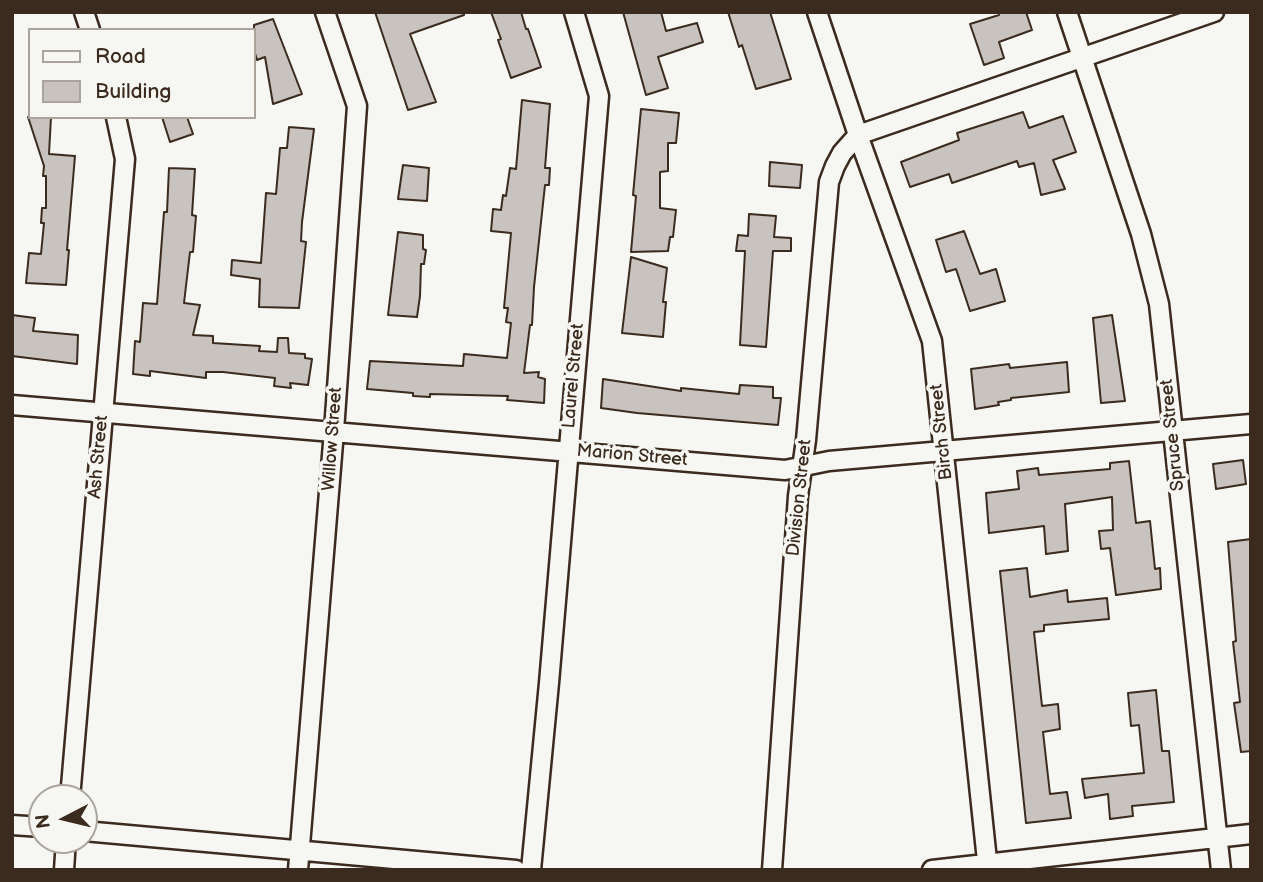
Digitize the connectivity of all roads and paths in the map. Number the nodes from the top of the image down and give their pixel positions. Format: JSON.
{"nodes":[{"id":1,"x":326,"y":12,"type":"edge"},
{"id":2,"x":574,"y":12,"type":"edge"},
{"id":3,"x":817,"y":12,"type":"edge"},
{"id":4,"x":1067,"y":12,"type":"edge"},
{"id":5,"x":1214,"y":12,"type":"edge"},
{"id":6,"x":1082,"y":57,"type":"junction"},
{"id":7,"x":116,"y":119,"type":"edge"},
{"id":8,"x":858,"y":135,"type":"junction"},
{"id":9,"x":12,"y":405,"type":"edge"},
{"id":10,"x":102,"y":413,"type":"junction"},
{"id":11,"x":1251,"y":424,"type":"edge"},
{"id":12,"x":334,"y":431,"type":"junction"},
{"id":13,"x":1173,"y":431,"type":"junction"},
{"id":14,"x":568,"y":451,"type":"junction"},
{"id":15,"x":944,"y":451,"type":"junction"},
{"id":16,"x":803,"y":466,"type":"junction"},
{"id":17,"x":71,"y":784,"type":"edge"},
{"id":18,"x":98,"y":832,"type":"edge"},
{"id":19,"x":1251,"y":834,"type":"edge"},
{"id":20,"x":1218,"y":838,"type":"junction"},
{"id":21,"x":299,"y":849,"type":"junction"},
{"id":22,"x":988,"y":866,"type":"edge"},
{"id":23,"x":298,"y":870,"type":"edge"},
{"id":24,"x":516,"y":870,"type":"edge"},
{"id":25,"x":531,"y":870,"type":"edge"},
{"id":26,"x":772,"y":870,"type":"edge"},
{"id":27,"x":932,"y":870,"type":"edge"},
{"id":28,"x":1221,"y":870,"type":"edge"}],
"edges":[{"from":1,"to":12,"type":"street","name":"Willow Street"},
{"from":2,"to":14,"type":"street","name":"Laurel Street"},
{"from":3,"to":8,"type":"street","name":"Birch Street"},
{"from":4,"to":6,"type":"street","name":"Spruce Street"},
{"from":5,"to":6,"type":"street"},
{"from":6,"to":8,"type":"street"},
{"from":6,"to":13,"type":"street","name":"Spruce Street"},
{"from":7,"to":10,"type":"street","name":"Ash Street"},
{"from":8,"to":15,"type":"street","name":"Birch Street"},
{"from":8,"to":16,"type":"street","name":"Division Street"},
{"from":9,"to":10,"type":"street","name":"Marion Street"},
{"from":10,"to":12,"type":"street","name":"Marion Street"},
{"from":10,"to":17,"type":"street","name":"Ash Street"},
{"from":11,"to":13,"type":"street","name":"Marion Street"},
{"from":12,"to":14,"type":"street","name":"Marion Street"},
{"from":12,"to":21,"type":"street","name":"Willow Street"},
{"from":13,"to":15,"type":"street","name":"Marion Street"},
{"from":13,"to":20,"type":"street","name":"Spruce Street"},
{"from":14,"to":16,"type":"street","name":"Marion Street"},
{"from":14,"to":25,"type":"street","name":"Laurel Street"},
{"from":15,"to":16,"type":"street","name":"Marion Street"},
{"from":15,"to":22,"type":"street","name":"Birch Street"},
{"from":16,"to":26,"type":"street","name":"Division Street"},
{"from":18,"to":21,"type":"street"},
{"from":19,"to":20,"type":"street"},
{"from":20,"to":22,"type":"street"},
{"from":20,"to":28,"type":"street","name":"Spruce Street"},
{"from":21,"to":23,"type":"street","name":"Willow Street"},
{"from":21,"to":24,"type":"street"},
{"from":22,"to":27,"type":"street"}]}
